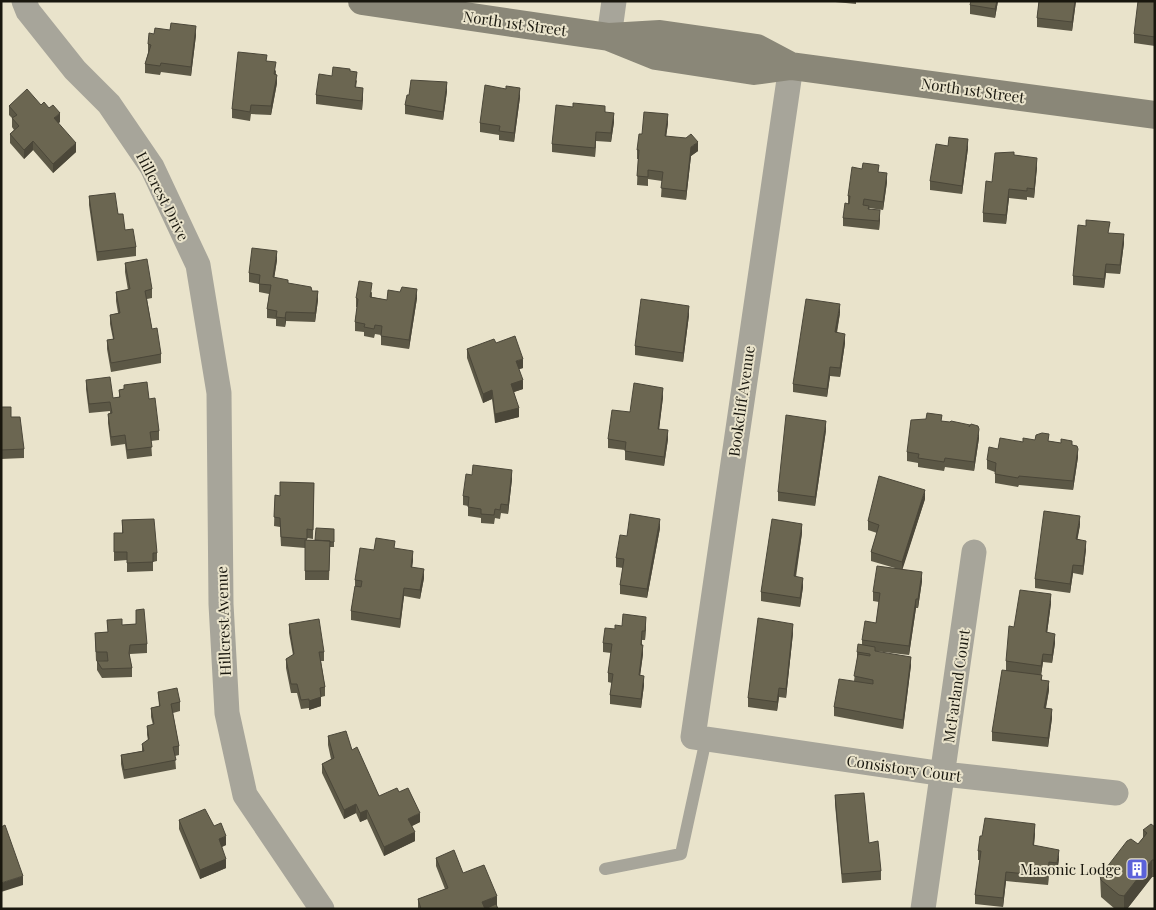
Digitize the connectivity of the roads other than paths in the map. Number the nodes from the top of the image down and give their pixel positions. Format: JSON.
{"nodes":[{"id":1,"x":24,"y":1,"type":"edge"},
{"id":2,"x":362,"y":1,"type":"edge"},
{"id":3,"x":614,"y":1,"type":"edge"},
{"id":4,"x":397,"y":4,"type":"edge"},
{"id":5,"x":609,"y":37,"type":"junction"},
{"id":6,"x":791,"y":66,"type":"junction"},
{"id":7,"x":1155,"y":115,"type":"edge"},
{"id":8,"x":206,"y":308,"type":"joint"},
{"id":9,"x":974,"y":552,"type":"dead end"},
{"id":10,"x":699,"y":738,"type":"junction"},
{"id":11,"x":944,"y":774,"type":"junction"},
{"id":12,"x":1116,"y":793,"type":"dead end"},
{"id":13,"x":605,"y":869,"type":"dead end"},
{"id":14,"x":322,"y":909,"type":"edge"},
{"id":15,"x":923,"y":909,"type":"edge"}],
"edges":[{"from":1,"to":8,"type":"street","name":"Hillcrest Drive"},
{"from":2,"to":4,"type":"main road","name":"North 1st Street"},
{"from":3,"to":5,"type":"street"},
{"from":4,"to":5,"type":"main road","name":"North 1st Street"},
{"from":5,"to":6,"type":"main road","name":"North 1st Street"},
{"from":6,"to":7,"type":"main road","name":"North 1st Street"},
{"from":6,"to":10,"type":"street","name":"Bookcliff Avenue"},
{"from":8,"to":14,"type":"street","name":"Hillcrest Avenue"},
{"from":9,"to":11,"type":"street","name":"McFarland Court"},
{"from":10,"to":11,"type":"street","name":"Consistory Court"},
{"from":10,"to":13,"type":"lane"},
{"from":11,"to":12,"type":"street","name":"Consistory Court"},
{"from":11,"to":15,"type":"street","name":"McFarland Court"}]}
